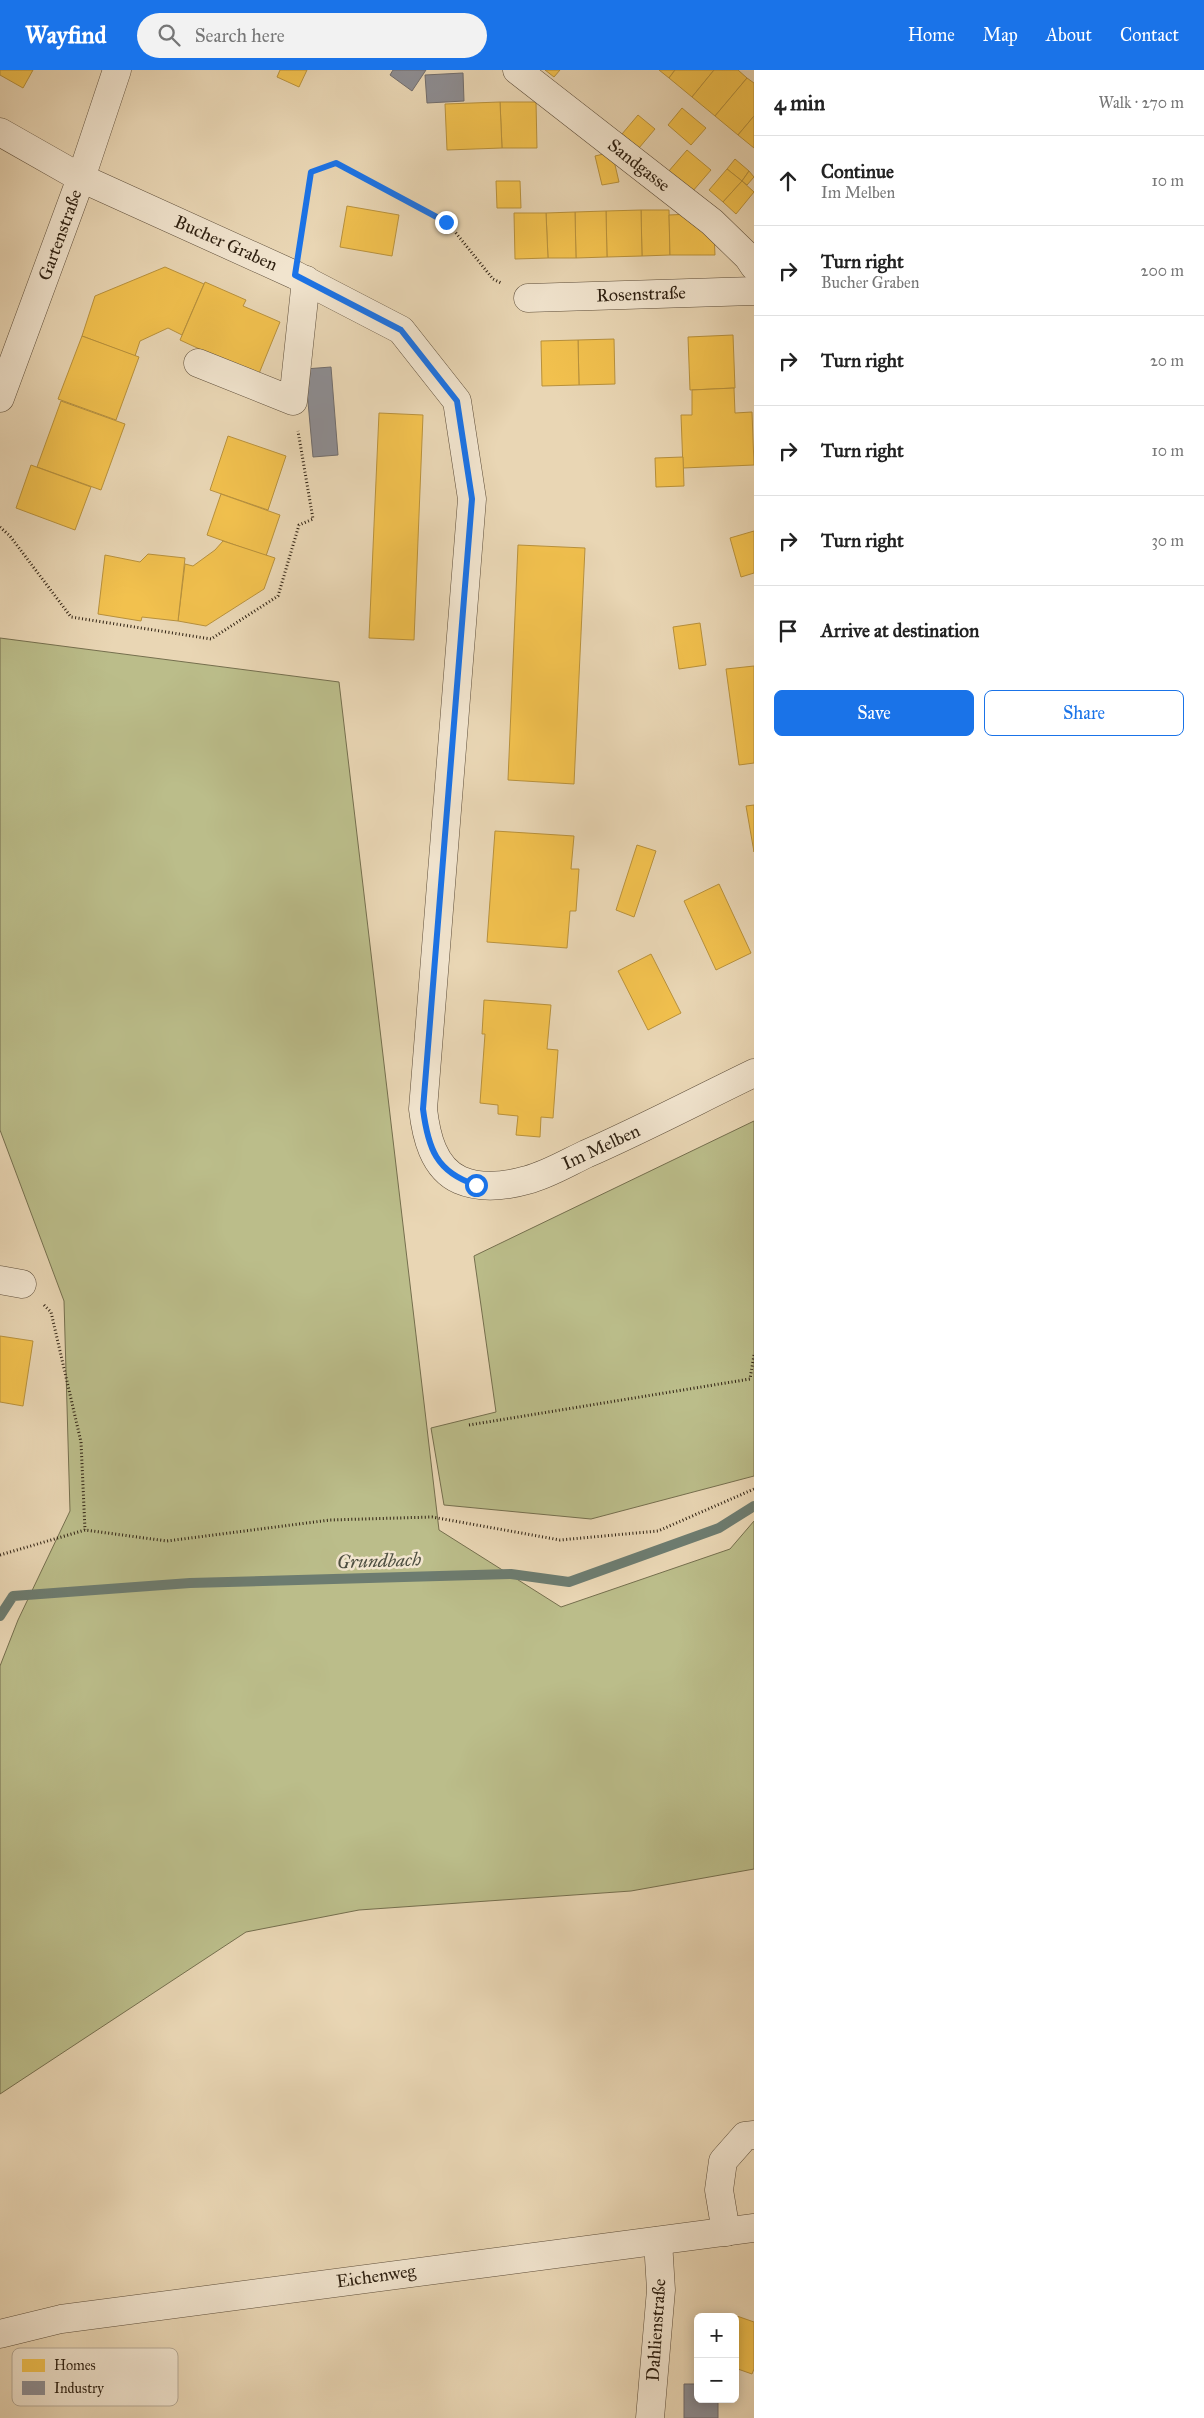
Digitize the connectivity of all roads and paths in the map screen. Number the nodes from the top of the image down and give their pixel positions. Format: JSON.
{"nodes":[{"id":1,"x":117,"y":70,"type":"edge"},
{"id":2,"x":517,"y":70,"type":"edge"},
{"id":3,"x":0,"y":132,"type":"edge"},
{"id":4,"x":81,"y":178,"type":"junction"},
{"id":5,"x":754,"y":266,"type":"edge"},
{"id":6,"x":301,"y":277,"type":"junction"},
{"id":7,"x":754,"y":291,"type":"edge"},
{"id":8,"x":528,"y":298,"type":"joint"},
{"id":9,"x":198,"y":363,"type":"dead end"},
{"id":10,"x":0,"y":398,"type":"edge"},
{"id":11,"x":293,"y":401,"type":"junction"},
{"id":12,"x":0,"y":527,"type":"edge"},
{"id":13,"x":754,"y":1073,"type":"edge"},
{"id":14,"x":443,"y":1168,"type":"joint"},
{"id":15,"x":11,"y":1282,"type":"edge"},
{"id":16,"x":754,"y":1355,"type":"edge"},
{"id":17,"x":469,"y":1425,"type":"dead end"},
{"id":18,"x":754,"y":1489,"type":"edge"},
{"id":19,"x":85,"y":1530,"type":"junction"},
{"id":20,"x":0,"y":1555,"type":"edge"},
{"id":21,"x":754,"y":2135,"type":"edge"},
{"id":22,"x":754,"y":2228,"type":"edge"},
{"id":23,"x":726,"y":2232,"type":"junction"},
{"id":24,"x":658,"y":2242,"type":"junction"},
{"id":25,"x":0,"y":2334,"type":"edge"},
{"id":26,"x":650,"y":2418,"type":"edge"}],
"edges":[{"from":1,"to":4,"type":"street","name":"Gartenstraße"},
{"from":2,"to":5,"type":"street","name":"Sandgasse"},
{"from":3,"to":4,"type":"street","name":"Bucher Graben"},
{"from":4,"to":6,"type":"street","name":"Bucher Graben"},
{"from":4,"to":10,"type":"street","name":"Gartenstraße"},
{"from":6,"to":8,"type":"path"},
{"from":6,"to":11,"type":"street"},
{"from":6,"to":14,"type":"street","name":"Bucher Graben"},
{"from":7,"to":8,"type":"street","name":"Rosenstraße"},
{"from":9,"to":11,"type":"street"},
{"from":11,"to":12,"type":"path"},
{"from":13,"to":14,"type":"street","name":"Im Melben"},
{"from":15,"to":19,"type":"path"},
{"from":16,"to":17,"type":"path"},
{"from":18,"to":19,"type":"path"},
{"from":19,"to":20,"type":"path"},
{"from":21,"to":23,"type":"street"},
{"from":22,"to":23,"type":"street","name":"Eichenweg"},
{"from":23,"to":24,"type":"street","name":"Eichenweg"},
{"from":24,"to":25,"type":"street","name":"Eichenweg"},
{"from":24,"to":26,"type":"street","name":"Dahlienstraße"}]}
